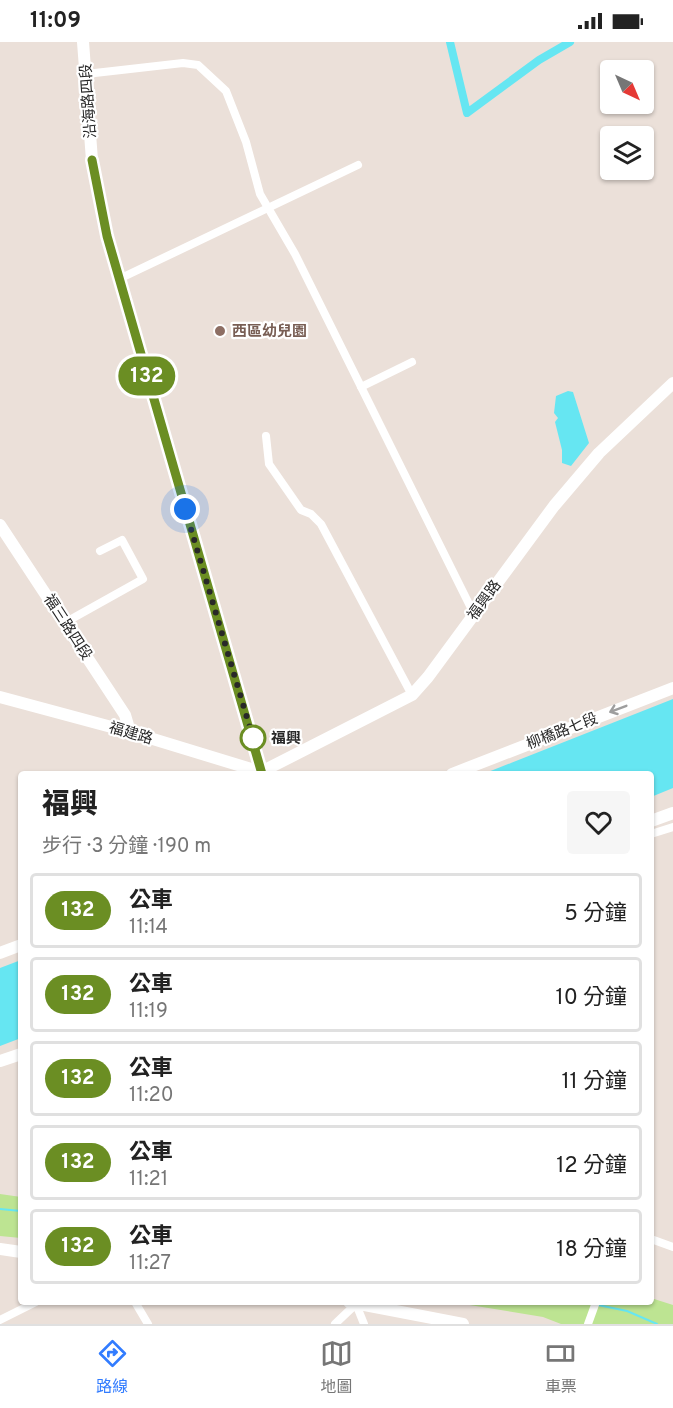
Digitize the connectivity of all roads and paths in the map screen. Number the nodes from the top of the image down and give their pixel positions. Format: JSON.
{"nodes":[{"id":1,"x":84,"y":42,"type":"edge"},
{"id":2,"x":86,"y":74,"type":"junction"},
{"id":3,"x":358,"y":165,"type":"dead end"},
{"id":4,"x":267,"y":208,"type":"junction"},
{"id":5,"x":119,"y":279,"type":"junction"},
{"id":6,"x":411,"y":362,"type":"dead end"},
{"id":7,"x":673,"y":383,"type":"edge"},
{"id":8,"x":361,"y":387,"type":"junction"},
{"id":9,"x":266,"y":436,"type":"dead end"},
{"id":10,"x":0,"y":525,"type":"edge"},
{"id":11,"x":100,"y":551,"type":"dead end"},
{"id":12,"x":474,"y":614,"type":"junction"},
{"id":13,"x":66,"y":622,"type":"junction"},
{"id":14,"x":673,"y":688,"type":"edge"},
{"id":15,"x":412,"y":695,"type":"junction"},
{"id":16,"x":0,"y":697,"type":"edge"},
{"id":17,"x":130,"y":732,"type":"junction"},
{"id":18,"x":255,"y":771,"type":"edge"},
{"id":19,"x":260,"y":771,"type":"edge"},
{"id":20,"x":265,"y":771,"type":"edge"},
{"id":21,"x":460,"y":771,"type":"edge"},
{"id":22,"x":673,"y":813,"type":"edge"},
{"id":23,"x":654,"y":820,"type":"edge"},
{"id":24,"x":673,"y":827,"type":"edge"},
{"id":25,"x":654,"y":833,"type":"edge"},
{"id":26,"x":18,"y":946,"type":"edge"},
{"id":27,"x":0,"y":953,"type":"edge"},
{"id":28,"x":18,"y":1055,"type":"edge"},
{"id":29,"x":0,"y":1061,"type":"edge"},
{"id":30,"x":654,"y":1240,"type":"edge"},
{"id":31,"x":673,"y":1247,"type":"edge"},
{"id":32,"x":0,"y":1249,"type":"edge"},
{"id":33,"x":18,"y":1252,"type":"edge"},
{"id":34,"x":30,"y":1305,"type":"edge"},
{"id":35,"x":137,"y":1305,"type":"edge"},
{"id":36,"x":352,"y":1305,"type":"edge"},
{"id":37,"x":355,"y":1305,"type":"edge"},
{"id":38,"x":364,"y":1305,"type":"edge"},
{"id":39,"x":595,"y":1305,"type":"edge"},
{"id":40,"x":0,"y":1320,"type":"edge"},
{"id":41,"x":148,"y":1324,"type":"edge"},
{"id":42,"x":335,"y":1324,"type":"edge"},
{"id":43,"x":364,"y":1324,"type":"edge"},
{"id":44,"x":463,"y":1324,"type":"edge"},
{"id":45,"x":589,"y":1324,"type":"edge"}],
"edges":[{"from":1,"to":2,"type":"street","name":"沿海路四段"},
{"from":2,"to":4,"type":"street"},
{"from":2,"to":5,"type":"street","name":"沿海路四段"},
{"from":3,"to":4,"type":"street"},
{"from":4,"to":5,"type":"street"},
{"from":4,"to":8,"type":"street"},
{"from":5,"to":19,"type":"street","name":"沿海路四段"},
{"from":6,"to":8,"type":"street"},
{"from":7,"to":12,"type":"street","name":"福興路"},
{"from":8,"to":12,"type":"street"},
{"from":9,"to":15,"type":"street"},
{"from":10,"to":13,"type":"street","name":"福三路四段"},
{"from":11,"to":13,"type":"street"},
{"from":12,"to":15,"type":"street","name":"福興路"},
{"from":13,"to":17,"type":"street","name":"福三路四段"},
{"from":14,"to":21,"type":"street","name":"柳橋路七段","one_way":true},
{"from":15,"to":20,"type":"street","name":"福興路"},
{"from":16,"to":17,"type":"street","name":"福建路"},
{"from":17,"to":18,"type":"street","name":"福建路"},
{"from":22,"to":23,"type":"street"},
{"from":24,"to":25,"type":"street"},
{"from":26,"to":27,"type":"street"},
{"from":28,"to":29,"type":"street"},
{"from":30,"to":31,"type":"street"},
{"from":32,"to":33,"type":"street"},
{"from":34,"to":40,"type":"street"},
{"from":35,"to":41,"type":"street"},
{"from":36,"to":42,"type":"street"},
{"from":37,"to":43,"type":"street"},
{"from":38,"to":44,"type":"street"},
{"from":39,"to":45,"type":"street"}]}
